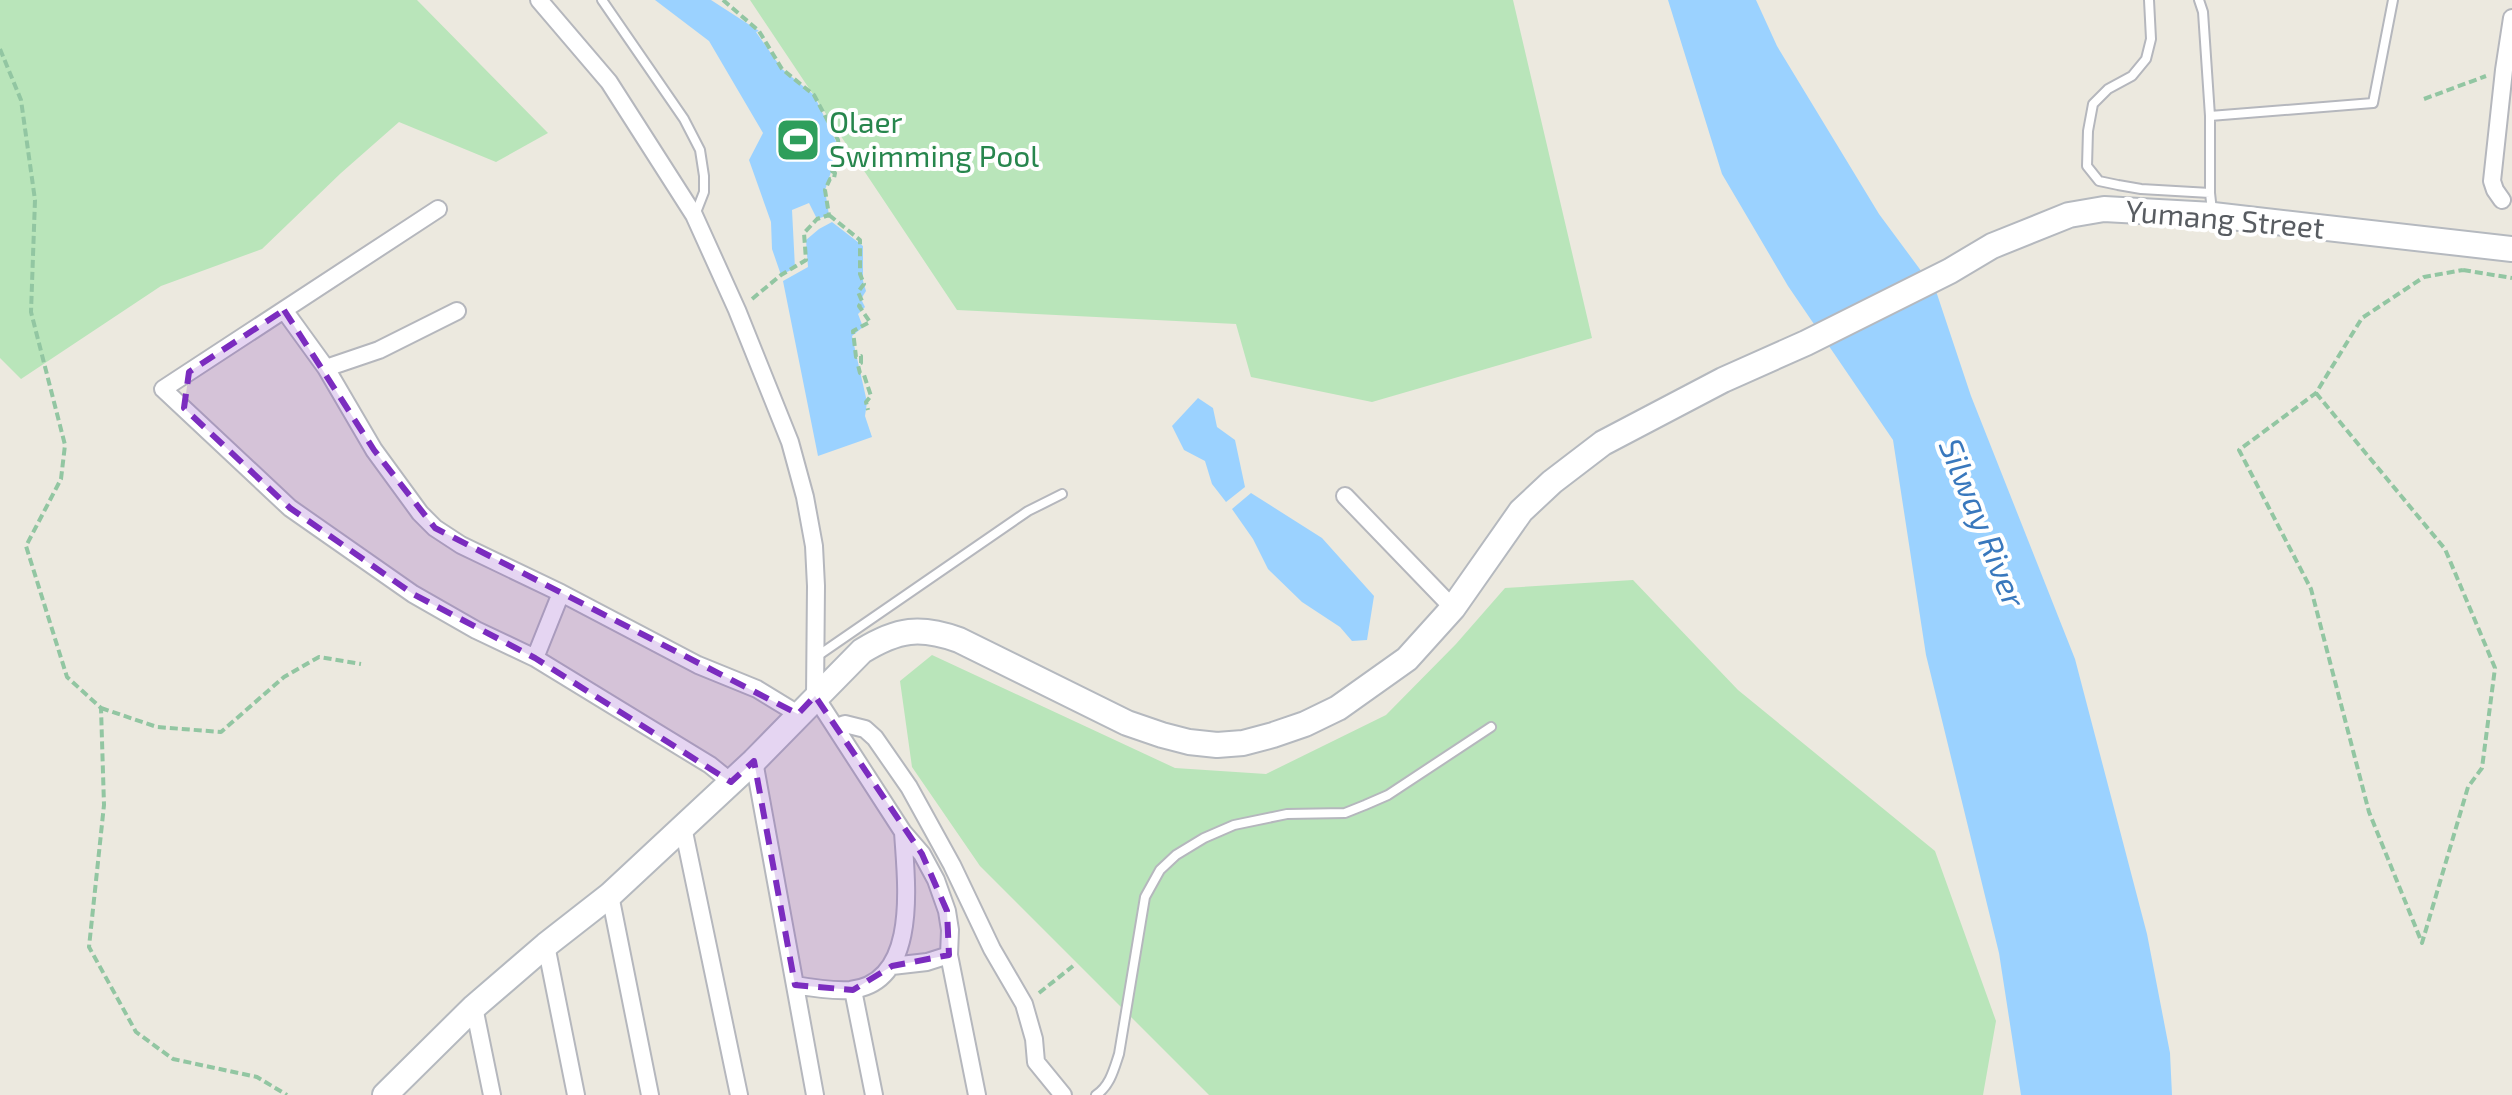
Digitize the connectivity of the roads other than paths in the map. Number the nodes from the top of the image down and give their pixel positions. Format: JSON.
{"nodes":[{"id":1,"x":539,"y":0,"type":"edge"},
{"id":2,"x":602,"y":0,"type":"edge"},
{"id":3,"x":2149,"y":0,"type":"edge"},
{"id":4,"x":2199,"y":0,"type":"edge"},
{"id":5,"x":2393,"y":0,"type":"edge"},
{"id":6,"x":2512,"y":18,"type":"edge"},
{"id":7,"x":2210,"y":116,"type":"junction"},
{"id":8,"x":2502,"y":200,"type":"dead end"},
{"id":9,"x":2212,"y":204,"type":"junction"},
{"id":10,"x":438,"y":209,"type":"dead end"},
{"id":11,"x":694,"y":215,"type":"junction"},
{"id":12,"x":2512,"y":249,"type":"edge"},
{"id":13,"x":284,"y":310,"type":"junction"},
{"id":14,"x":457,"y":311,"type":"dead end"},
{"id":15,"x":326,"y":368,"type":"junction"},
{"id":16,"x":189,"y":372,"type":"junction"},
{"id":17,"x":184,"y":408,"type":"junction"},
{"id":18,"x":1062,"y":494,"type":"dead end"},
{"id":19,"x":1345,"y":496,"type":"dead end"},
{"id":20,"x":561,"y":593,"type":"junction"},
{"id":21,"x":1453,"y":608,"type":"junction"},
{"id":22,"x":535,"y":658,"type":"junction"},
{"id":23,"x":815,"y":658,"type":"junction"},
{"id":24,"x":815,"y":696,"type":"junction"},
{"id":25,"x":798,"y":714,"type":"junction"},
{"id":26,"x":836,"y":727,"type":"junction"},
{"id":27,"x":1491,"y":727,"type":"dead end"},
{"id":28,"x":754,"y":761,"type":"junction"},
{"id":29,"x":731,"y":782,"type":"junction"},
{"id":30,"x":683,"y":827,"type":"junction"},
{"id":31,"x":903,"y":832,"type":"junction"},
{"id":32,"x":610,"y":895,"type":"junction"},
{"id":33,"x":546,"y":945,"type":"junction"},
{"id":34,"x":949,"y":955,"type":"junction"},
{"id":35,"x":892,"y":966,"type":"junction"},
{"id":36,"x":795,"y":985,"type":"junction"},
{"id":37,"x":853,"y":990,"type":"junction"},
{"id":38,"x":474,"y":1007,"type":"junction"},
{"id":39,"x":397,"y":1090,"type":"edge"},
{"id":40,"x":492,"y":1095,"type":"edge"},
{"id":41,"x":576,"y":1095,"type":"edge"},
{"id":42,"x":650,"y":1095,"type":"edge"},
{"id":43,"x":739,"y":1095,"type":"edge"},
{"id":44,"x":815,"y":1095,"type":"edge"},
{"id":45,"x":874,"y":1095,"type":"edge"},
{"id":46,"x":977,"y":1095,"type":"edge"},
{"id":47,"x":1063,"y":1095,"type":"edge"},
{"id":48,"x":1096,"y":1095,"type":"edge"}],
"edges":[{"from":1,"to":11,"type":"street"},
{"from":2,"to":11,"type":"lane"},
{"from":3,"to":9,"type":"lane"},
{"from":4,"to":7,"type":"lane"},
{"from":5,"to":7,"type":"lane"},
{"from":6,"to":8,"type":"street"},
{"from":7,"to":9,"type":"lane"},
{"from":9,"to":12,"type":"main road","name":"Yumang Street"},
{"from":9,"to":21,"type":"main road","name":"Yumang Street"},
{"from":10,"to":13,"type":"street"},
{"from":11,"to":23,"type":"street"},
{"from":13,"to":15,"type":"street"},
{"from":13,"to":16,"type":"street"},
{"from":14,"to":15,"type":"street"},
{"from":15,"to":20,"type":"street"},
{"from":16,"to":17,"type":"street"},
{"from":16,"to":17,"type":"street"},
{"from":17,"to":22,"type":"street"},
{"from":18,"to":23,"type":"lane"},
{"from":19,"to":21,"type":"street"},
{"from":20,"to":22,"type":"street"},
{"from":20,"to":25,"type":"street"},
{"from":21,"to":24,"type":"main road","name":"Yumang Street"},
{"from":22,"to":29,"type":"street"},
{"from":23,"to":24,"type":"street"},
{"from":24,"to":25,"type":"main road","name":"Yumang Street"},
{"from":24,"to":26,"type":"street"},
{"from":25,"to":28,"type":"main road","name":"Yumang Street"},
{"from":26,"to":31,"type":"street"},
{"from":26,"to":47,"type":"street"},
{"from":27,"to":48,"type":"lane"},
{"from":28,"to":29,"type":"main road","name":"Yumang Street"},
{"from":28,"to":36,"type":"street"},
{"from":29,"to":30,"type":"main road","name":"Yumang Street"},
{"from":30,"to":32,"type":"main road","name":"Yumang Street"},
{"from":30,"to":43,"type":"street"},
{"from":31,"to":34,"type":"street"},
{"from":31,"to":35,"type":"street"},
{"from":32,"to":33,"type":"main road","name":"Yumang Street"},
{"from":32,"to":42,"type":"street"},
{"from":33,"to":38,"type":"main road","name":"Yumang Street"},
{"from":33,"to":41,"type":"street"},
{"from":34,"to":35,"type":"street"},
{"from":34,"to":46,"type":"street"},
{"from":35,"to":37,"type":"street"},
{"from":36,"to":37,"type":"street"},
{"from":36,"to":44,"type":"street"},
{"from":37,"to":45,"type":"street"},
{"from":38,"to":39,"type":"main road","name":"Yumang Street"},
{"from":38,"to":40,"type":"street"}]}
